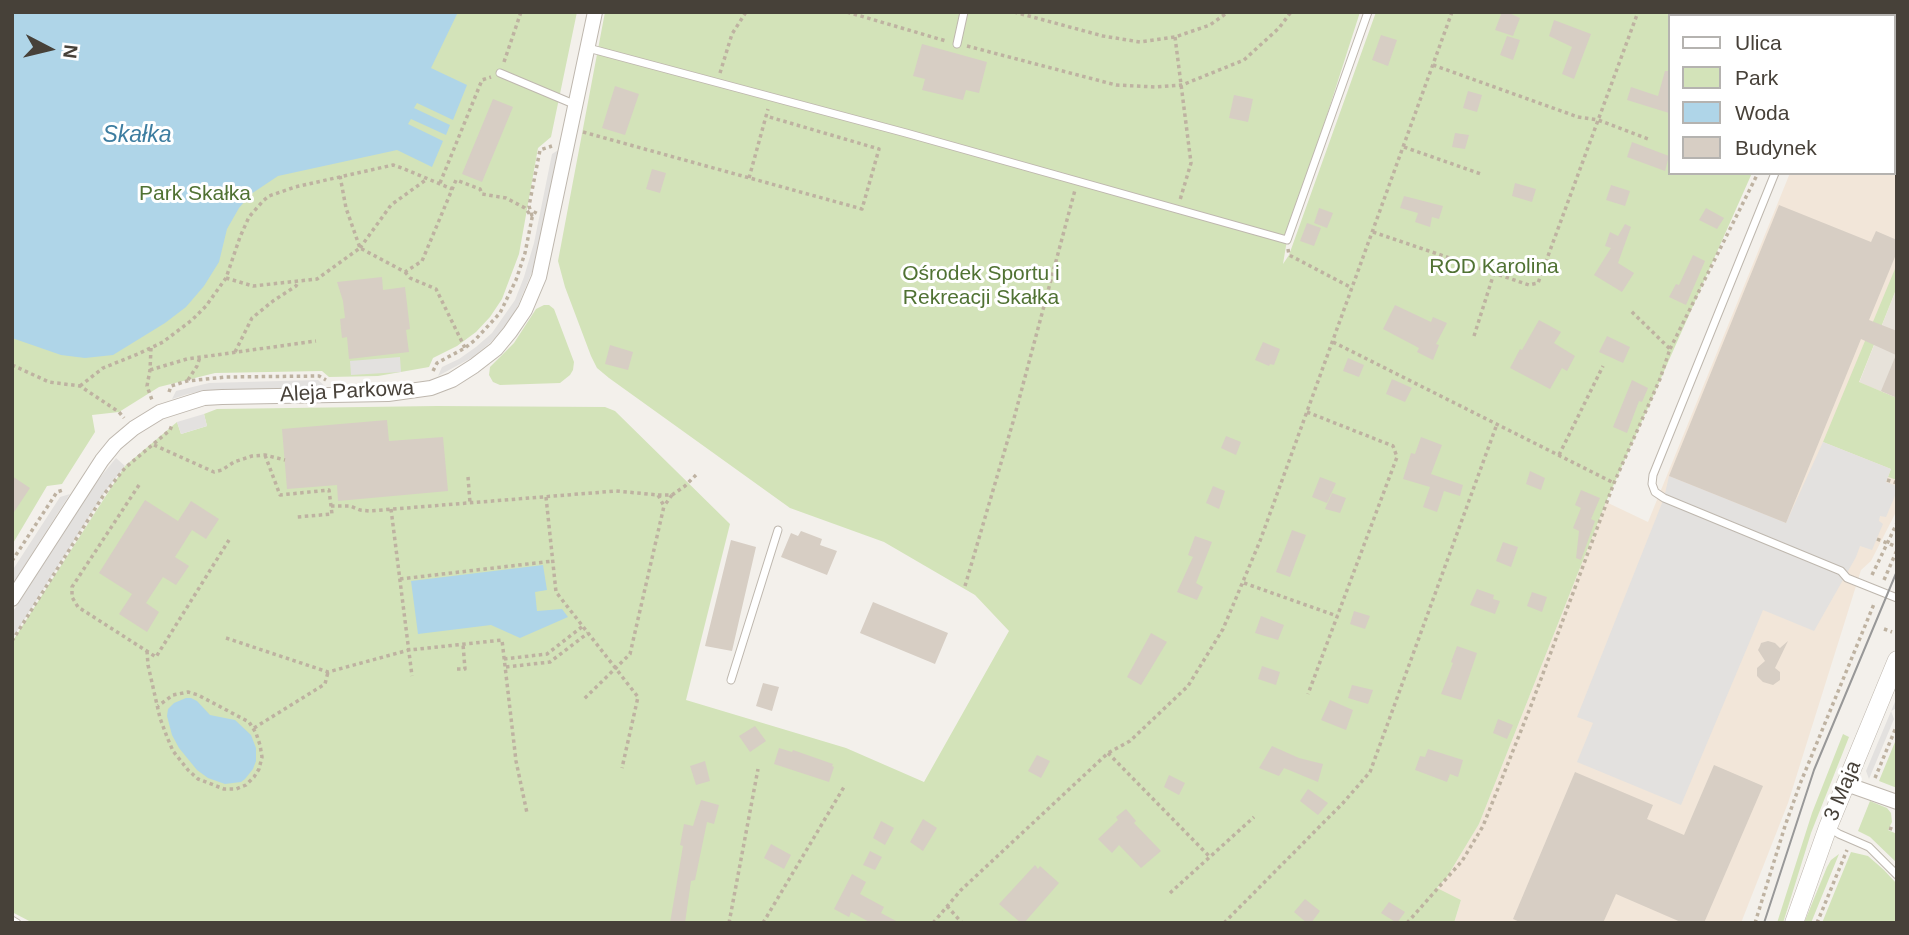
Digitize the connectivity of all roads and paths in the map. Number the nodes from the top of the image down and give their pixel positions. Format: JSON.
{"nodes":[{"id":1,"x":521,"y":12,"type":"edge"},
{"id":2,"x":595,"y":12,"type":"edge"},
{"id":3,"x":746,"y":12,"type":"edge"},
{"id":4,"x":847,"y":12,"type":"edge"},
{"id":5,"x":964,"y":12,"type":"edge"},
{"id":6,"x":1014,"y":12,"type":"edge"},
{"id":7,"x":1228,"y":12,"type":"edge"},
{"id":8,"x":1292,"y":12,"type":"edge"},
{"id":9,"x":1368,"y":12,"type":"edge"},
{"id":10,"x":1452,"y":12,"type":"edge"},
{"id":11,"x":1638,"y":12,"type":"edge"},
{"id":12,"x":1175,"y":37,"type":"junction"},
{"id":13,"x":957,"y":44,"type":"junction"},
{"id":14,"x":588,"y":48,"type":"junction"},
{"id":15,"x":725,"y":59,"type":"dead end"},
{"id":16,"x":1433,"y":65,"type":"junction"},
{"id":17,"x":500,"y":73,"type":"junction"},
{"id":18,"x":1182,"y":85,"type":"junction"},
{"id":19,"x":771,"y":97,"type":"junction"},
{"id":20,"x":576,"y":105,"type":"junction"},
{"id":21,"x":765,"y":116,"type":"junction"},
{"id":22,"x":1598,"y":120,"type":"junction"},
{"id":23,"x":581,"y":132,"type":"dead end"},
{"id":24,"x":1651,"y":140,"type":"dead end"},
{"id":25,"x":552,"y":146,"type":"dead end"},
{"id":26,"x":1404,"y":147,"type":"junction"},
{"id":27,"x":1481,"y":174,"type":"dead end"},
{"id":28,"x":1757,"y":175,"type":"edge"},
{"id":29,"x":1774,"y":175,"type":"edge"},
{"id":30,"x":340,"y":177,"type":"junction"},
{"id":31,"x":427,"y":178,"type":"junction"},
{"id":32,"x":749,"y":178,"type":"junction"},
{"id":33,"x":1078,"y":182,"type":"junction"},
{"id":34,"x":440,"y":183,"type":"junction"},
{"id":35,"x":452,"y":189,"type":"junction"},
{"id":36,"x":1177,"y":209,"type":"junction"},
{"id":37,"x":532,"y":218,"type":"junction"},
{"id":38,"x":1373,"y":232,"type":"junction"},
{"id":39,"x":1287,"y":240,"type":"junction"},
{"id":40,"x":360,"y":248,"type":"junction"},
{"id":41,"x":405,"y":272,"type":"junction"},
{"id":42,"x":1494,"y":273,"type":"junction"},
{"id":43,"x":226,"y":278,"type":"junction"},
{"id":44,"x":298,"y":282,"type":"junction"},
{"id":45,"x":1353,"y":288,"type":"junction"},
{"id":46,"x":1631,"y":311,"type":"dead end"},
{"id":47,"x":1474,"y":336,"type":"dead end"},
{"id":48,"x":316,"y":341,"type":"dead end"},
{"id":49,"x":1333,"y":342,"type":"junction"},
{"id":50,"x":151,"y":348,"type":"junction"},
{"id":51,"x":465,"y":348,"type":"junction"},
{"id":52,"x":1670,"y":349,"type":"junction"},
{"id":53,"x":235,"y":352,"type":"junction"},
{"id":54,"x":200,"y":357,"type":"junction"},
{"id":55,"x":12,"y":365,"type":"edge"},
{"id":56,"x":1603,"y":366,"type":"dead end"},
{"id":57,"x":150,"y":370,"type":"junction"},
{"id":58,"x":433,"y":372,"type":"dead end"},
{"id":59,"x":187,"y":381,"type":"junction"},
{"id":60,"x":327,"y":382,"type":"dead end"},
{"id":61,"x":80,"y":386,"type":"junction"},
{"id":62,"x":1307,"y":412,"type":"junction"},
{"id":63,"x":124,"y":418,"type":"dead end"},
{"id":64,"x":174,"y":419,"type":"dead end"},
{"id":65,"x":1497,"y":424,"type":"junction"},
{"id":66,"x":153,"y":444,"type":"junction"},
{"id":67,"x":265,"y":455,"type":"junction"},
{"id":68,"x":1559,"y":456,"type":"junction"},
{"id":69,"x":285,"y":460,"type":"dead end"},
{"id":70,"x":695,"y":475,"type":"dead end"},
{"id":71,"x":468,"y":477,"type":"dead end"},
{"id":72,"x":1887,"y":480,"type":"dead end"},
{"id":73,"x":1614,"y":483,"type":"junction"},
{"id":74,"x":1897,"y":483,"type":"edge"},
{"id":75,"x":139,"y":485,"type":"dead end"},
{"id":76,"x":657,"y":495,"type":"junction"},
{"id":77,"x":672,"y":495,"type":"junction"},
{"id":78,"x":546,"y":497,"type":"junction"},
{"id":79,"x":470,"y":503,"type":"junction"},
{"id":80,"x":331,"y":506,"type":"junction"},
{"id":81,"x":664,"y":506,"type":"junction"},
{"id":82,"x":391,"y":509,"type":"junction"},
{"id":83,"x":297,"y":517,"type":"dead end"},
{"id":84,"x":1897,"y":523,"type":"edge"},
{"id":85,"x":778,"y":530,"type":"dead end"},
{"id":86,"x":1877,"y":539,"type":"dead end"},
{"id":87,"x":229,"y":540,"type":"dead end"},
{"id":88,"x":1887,"y":543,"type":"junction"},
{"id":89,"x":1897,"y":549,"type":"edge"},
{"id":90,"x":1895,"y":557,"type":"edge"},
{"id":91,"x":553,"y":561,"type":"junction"},
{"id":92,"x":400,"y":579,"type":"junction"},
{"id":93,"x":1884,"y":580,"type":"dead end"},
{"id":94,"x":1243,"y":582,"type":"junction"},
{"id":95,"x":965,"y":586,"type":"dead end"},
{"id":96,"x":1866,"y":586,"type":"junction"},
{"id":97,"x":1897,"y":598,"type":"edge"},
{"id":98,"x":12,"y":599,"type":"edge"},
{"id":99,"x":1874,"y":604,"type":"dead end"},
{"id":100,"x":1338,"y":616,"type":"junction"},
{"id":101,"x":583,"y":626,"type":"junction"},
{"id":102,"x":1884,"y":629,"type":"dead end"},
{"id":103,"x":1892,"y":632,"type":"dead end"},
{"id":104,"x":588,"y":633,"type":"junction"},
{"id":105,"x":226,"y":638,"type":"dead end"},
{"id":106,"x":12,"y":641,"type":"edge"},
{"id":107,"x":463,"y":644,"type":"junction"},
{"id":108,"x":409,"y":650,"type":"junction"},
{"id":109,"x":147,"y":651,"type":"junction"},
{"id":110,"x":504,"y":659,"type":"junction"},
{"id":111,"x":1897,"y":660,"type":"edge"},
{"id":112,"x":505,"y":667,"type":"junction"},
{"id":113,"x":616,"y":668,"type":"junction"},
{"id":114,"x":457,"y":670,"type":"dead end"},
{"id":115,"x":328,"y":672,"type":"junction"},
{"id":116,"x":412,"y":676,"type":"dead end"},
{"id":117,"x":731,"y":680,"type":"dead end"},
{"id":118,"x":1308,"y":694,"type":"dead end"},
{"id":119,"x":584,"y":699,"type":"dead end"},
{"id":120,"x":158,"y":706,"type":"junction"},
{"id":121,"x":1897,"y":725,"type":"edge"},
{"id":122,"x":254,"y":729,"type":"junction"},
{"id":123,"x":1108,"y":753,"type":"junction"},
{"id":124,"x":622,"y":768,"type":"dead end"},
{"id":125,"x":758,"y":769,"type":"dead end"},
{"id":126,"x":1846,"y":784,"type":"junction"},
{"id":127,"x":1872,"y":784,"type":"dead end"},
{"id":128,"x":844,"y":787,"type":"dead end"},
{"id":129,"x":1897,"y":802,"type":"edge"},
{"id":130,"x":527,"y":813,"type":"dead end"},
{"id":131,"x":1254,"y":817,"type":"dead end"},
{"id":132,"x":1828,"y":827,"type":"junction"},
{"id":133,"x":1889,"y":828,"type":"dead end"},
{"id":134,"x":1896,"y":830,"type":"edge"},
{"id":135,"x":1846,"y":853,"type":"dead end"},
{"id":136,"x":1210,"y":857,"type":"junction"},
{"id":137,"x":1897,"y":875,"type":"edge"},
{"id":138,"x":1170,"y":893,"type":"dead end"},
{"id":139,"x":947,"y":906,"type":"junction"},
{"id":140,"x":12,"y":920,"type":"edge"},
{"id":141,"x":17,"y":923,"type":"edge"},
{"id":142,"x":729,"y":923,"type":"edge"},
{"id":143,"x":763,"y":923,"type":"edge"},
{"id":144,"x":933,"y":923,"type":"edge"},
{"id":145,"x":962,"y":923,"type":"edge"},
{"id":146,"x":1224,"y":923,"type":"edge"},
{"id":147,"x":1407,"y":923,"type":"edge"},
{"id":148,"x":1755,"y":923,"type":"edge"},
{"id":149,"x":1794,"y":923,"type":"edge"},
{"id":150,"x":1817,"y":923,"type":"edge"}],
"edges":[{"from":1,"to":17,"type":"path"},
{"from":2,"to":14,"type":"street","name":"Aleja Parkowa"},
{"from":3,"to":15,"type":"path"},
{"from":4,"to":13,"type":"path"},
{"from":5,"to":13,"type":"lane"},
{"from":6,"to":12,"type":"path"},
{"from":7,"to":12,"type":"path"},
{"from":8,"to":18,"type":"path"},
{"from":9,"to":39,"type":"lane"},
{"from":10,"to":16,"type":"path"},
{"from":11,"to":22,"type":"path"},
{"from":12,"to":18,"type":"path"},
{"from":13,"to":18,"type":"path"},
{"from":14,"to":19,"type":"lane"},
{"from":14,"to":20,"type":"street","name":"Aleja Parkowa"},
{"from":16,"to":22,"type":"path"},
{"from":16,"to":26,"type":"path"},
{"from":17,"to":20,"type":"lane"},
{"from":17,"to":34,"type":"path"},
{"from":18,"to":36,"type":"path"},
{"from":19,"to":21,"type":"path"},
{"from":19,"to":33,"type":"lane"},
{"from":20,"to":98,"type":"street","name":"Aleja Parkowa"},
{"from":21,"to":32,"type":"path"},
{"from":21,"to":32,"type":"path"},
{"from":22,"to":24,"type":"path"},
{"from":22,"to":42,"type":"path"},
{"from":23,"to":32,"type":"path"},
{"from":25,"to":37,"type":"path"},
{"from":26,"to":27,"type":"path"},
{"from":26,"to":38,"type":"path"},
{"from":28,"to":52,"type":"path"},
{"from":29,"to":96,"type":"lane"},
{"from":30,"to":31,"type":"path"},
{"from":30,"to":40,"type":"path"},
{"from":30,"to":43,"type":"path"},
{"from":31,"to":34,"type":"path"},
{"from":31,"to":40,"type":"path"},
{"from":33,"to":36,"type":"lane"},
{"from":33,"to":95,"type":"path"},
{"from":34,"to":35,"type":"path"},
{"from":35,"to":37,"type":"path"},
{"from":35,"to":41,"type":"path"},
{"from":36,"to":39,"type":"lane"},
{"from":37,"to":51,"type":"path"},
{"from":38,"to":42,"type":"path"},
{"from":38,"to":45,"type":"path"},
{"from":39,"to":45,"type":"path"},
{"from":40,"to":41,"type":"path"},
{"from":40,"to":44,"type":"path"},
{"from":41,"to":51,"type":"path"},
{"from":42,"to":47,"type":"path"},
{"from":43,"to":44,"type":"path"},
{"from":43,"to":50,"type":"path"},
{"from":44,"to":53,"type":"path"},
{"from":45,"to":49,"type":"path"},
{"from":46,"to":52,"type":"path"},
{"from":48,"to":53,"type":"path"},
{"from":49,"to":62,"type":"path"},
{"from":49,"to":65,"type":"path"},
{"from":50,"to":57,"type":"path"},
{"from":50,"to":61,"type":"path"},
{"from":51,"to":58,"type":"path"},
{"from":52,"to":73,"type":"path"},
{"from":53,"to":54,"type":"path"},
{"from":54,"to":57,"type":"path"},
{"from":54,"to":59,"type":"path"},
{"from":55,"to":61,"type":"path"},
{"from":56,"to":68,"type":"path"},
{"from":57,"to":59,"type":"path"},
{"from":59,"to":60,"type":"path"},
{"from":61,"to":63,"type":"path"},
{"from":62,"to":94,"type":"path"},
{"from":62,"to":100,"type":"path"},
{"from":64,"to":66,"type":"path"},
{"from":65,"to":68,"type":"path"},
{"from":65,"to":146,"type":"path"},
{"from":66,"to":67,"type":"path"},
{"from":66,"to":106,"type":"path"},
{"from":67,"to":69,"type":"path"},
{"from":67,"to":80,"type":"path"},
{"from":68,"to":73,"type":"path"},
{"from":70,"to":77,"type":"path"},
{"from":71,"to":79,"type":"path"},
{"from":72,"to":74,"type":"path"},
{"from":73,"to":147,"type":"path"},
{"from":75,"to":109,"type":"path"},
{"from":76,"to":77,"type":"path"},
{"from":76,"to":78,"type":"path"},
{"from":76,"to":81,"type":"path"},
{"from":77,"to":81,"type":"path"},
{"from":78,"to":79,"type":"path"},
{"from":78,"to":91,"type":"path"},
{"from":79,"to":82,"type":"path"},
{"from":80,"to":82,"type":"path"},
{"from":80,"to":83,"type":"path"},
{"from":81,"to":113,"type":"path"},
{"from":82,"to":92,"type":"path"},
{"from":84,"to":88,"type":"path"},
{"from":85,"to":117,"type":"lane"},
{"from":86,"to":88,"type":"path"},
{"from":87,"to":109,"type":"path"},
{"from":88,"to":89,"type":"path"},
{"from":88,"to":96,"type":"path"},
{"from":89,"to":90,"type":"path"},
{"from":90,"to":93,"type":"path"},
{"from":91,"to":92,"type":"path"},
{"from":91,"to":101,"type":"path"},
{"from":92,"to":108,"type":"path"},
{"from":94,"to":100,"type":"path"},
{"from":94,"to":123,"type":"path"},
{"from":96,"to":97,"type":"lane"},
{"from":99,"to":148,"type":"path"},
{"from":100,"to":118,"type":"path"},
{"from":101,"to":104,"type":"path"},
{"from":101,"to":110,"type":"path"},
{"from":102,"to":103,"type":"path"},
{"from":104,"to":112,"type":"path"},
{"from":104,"to":113,"type":"path"},
{"from":105,"to":115,"type":"path"},
{"from":107,"to":108,"type":"path"},
{"from":107,"to":110,"type":"path"},
{"from":107,"to":114,"type":"path"},
{"from":108,"to":115,"type":"path"},
{"from":108,"to":116,"type":"path"},
{"from":109,"to":120,"type":"path"},
{"from":110,"to":112,"type":"path"},
{"from":111,"to":126,"type":"street","name":"3 Maja"},
{"from":112,"to":130,"type":"path"},
{"from":113,"to":119,"type":"path"},
{"from":113,"to":124,"type":"path"},
{"from":115,"to":122,"type":"path"},
{"from":120,"to":122,"type":"path"},
{"from":120,"to":122,"type":"path"},
{"from":121,"to":127,"type":"path"},
{"from":123,"to":136,"type":"path"},
{"from":123,"to":139,"type":"path"},
{"from":125,"to":142,"type":"path"},
{"from":126,"to":129,"type":"street"},
{"from":126,"to":132,"type":"street","name":"3 Maja"},
{"from":128,"to":143,"type":"path"},
{"from":131,"to":136,"type":"path"},
{"from":132,"to":137,"type":"lane"},
{"from":132,"to":149,"type":"street","name":"3 Maja"},
{"from":133,"to":134,"type":"path"},
{"from":135,"to":150,"type":"path"},
{"from":136,"to":138,"type":"path"},
{"from":139,"to":144,"type":"path"},
{"from":139,"to":145,"type":"path"},
{"from":140,"to":141,"type":"lane"}]}
